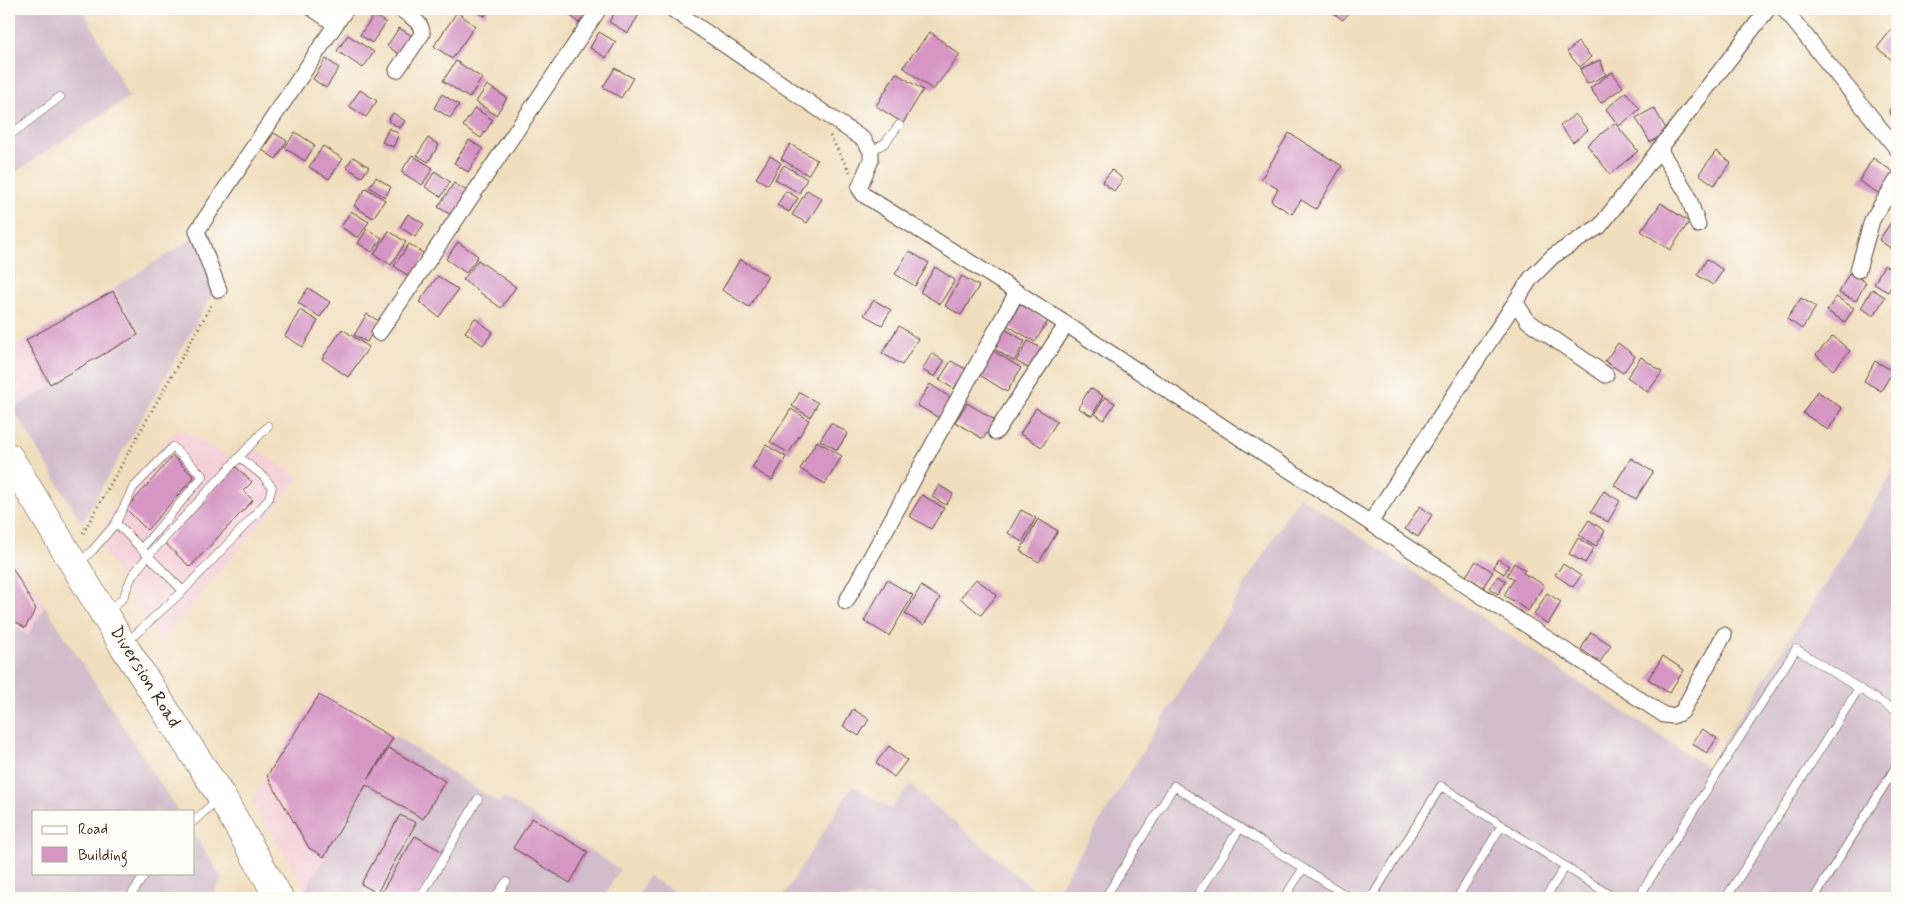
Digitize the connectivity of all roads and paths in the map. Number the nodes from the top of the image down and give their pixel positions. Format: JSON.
{"nodes":[{"id":1,"x":313,"y":9,"type":"edge"},
{"id":2,"x":346,"y":9,"type":"edge"},
{"id":3,"x":400,"y":9,"type":"edge"},
{"id":4,"x":599,"y":9,"type":"edge"},
{"id":5,"x":672,"y":9,"type":"edge"},
{"id":6,"x":1768,"y":9,"type":"edge"},
{"id":7,"x":1784,"y":9,"type":"edge"},
{"id":8,"x":335,"y":24,"type":"junction"},
{"id":9,"x":397,"y":70,"type":"dead end"},
{"id":10,"x":60,"y":97,"type":"dead end"},
{"id":11,"x":811,"y":104,"type":"junction"},
{"id":12,"x":899,"y":124,"type":"dead end"},
{"id":13,"x":9,"y":136,"type":"edge"},
{"id":14,"x":1659,"y":149,"type":"junction"},
{"id":15,"x":1897,"y":149,"type":"edge"},
{"id":16,"x":871,"y":151,"type":"junction"},
{"id":17,"x":1897,"y":180,"type":"edge"},
{"id":18,"x":859,"y":188,"type":"junction"},
{"id":19,"x":1698,"y":225,"type":"dead end"},
{"id":20,"x":1858,"y":270,"type":"dead end"},
{"id":21,"x":220,"y":290,"type":"joint"},
{"id":22,"x":1017,"y":292,"type":"junction"},
{"id":23,"x":1515,"y":302,"type":"junction"},
{"id":24,"x":1066,"y":325,"type":"junction"},
{"id":25,"x":379,"y":333,"type":"dead end"},
{"id":26,"x":1606,"y":376,"type":"dead end"},
{"id":27,"x":268,"y":426,"type":"dead end"},
{"id":28,"x":996,"y":432,"type":"dead end"},
{"id":29,"x":239,"y":457,"type":"junction"},
{"id":30,"x":15,"y":472,"type":"edge"},
{"id":31,"x":116,"y":523,"type":"junction"},
{"id":32,"x":1370,"y":523,"type":"junction"},
{"id":33,"x":83,"y":533,"type":"dead end"},
{"id":34,"x":141,"y":549,"type":"junction"},
{"id":35,"x":148,"y":556,"type":"junction"},
{"id":36,"x":76,"y":566,"type":"junction"},
{"id":37,"x":183,"y":591,"type":"junction"},
{"id":38,"x":846,"y":602,"type":"dead end"},
{"id":39,"x":106,"y":614,"type":"junction"},
{"id":40,"x":1724,"y":635,"type":"dead end"},
{"id":41,"x":123,"y":645,"type":"junction"},
{"id":42,"x":1859,"y":688,"type":"junction"},
{"id":43,"x":1897,"y":712,"type":"edge"},
{"id":44,"x":1897,"y":765,"type":"edge"},
{"id":45,"x":221,"y":796,"type":"junction"},
{"id":46,"x":478,"y":799,"type":"dead end"},
{"id":47,"x":195,"y":820,"type":"edge"},
{"id":48,"x":1502,"y":826,"type":"junction"},
{"id":49,"x":1240,"y":828,"type":"junction"},
{"id":50,"x":1565,"y":867,"type":"junction"},
{"id":51,"x":1303,"y":869,"type":"junction"},
{"id":52,"x":145,"y":874,"type":"edge"},
{"id":53,"x":506,"y":882,"type":"dead end"},
{"id":54,"x":271,"y":894,"type":"edge"},
{"id":55,"x":129,"y":898,"type":"edge"},
{"id":56,"x":420,"y":898,"type":"edge"},
{"id":57,"x":495,"y":898,"type":"edge"},
{"id":58,"x":1106,"y":898,"type":"edge"},
{"id":59,"x":1196,"y":898,"type":"edge"},
{"id":60,"x":1284,"y":898,"type":"edge"},
{"id":61,"x":1350,"y":898,"type":"edge"},
{"id":62,"x":1371,"y":898,"type":"edge"},
{"id":63,"x":1457,"y":898,"type":"edge"},
{"id":64,"x":1545,"y":898,"type":"edge"},
{"id":65,"x":1614,"y":898,"type":"edge"},
{"id":66,"x":1638,"y":898,"type":"edge"},
{"id":67,"x":1726,"y":898,"type":"edge"},
{"id":68,"x":1814,"y":898,"type":"edge"}],
"edges":[{"from":1,"to":8,"type":"street"},
{"from":2,"to":8,"type":"street"},
{"from":3,"to":9,"type":"street"},
{"from":4,"to":25,"type":"street"},
{"from":5,"to":11,"type":"street"},
{"from":6,"to":14,"type":"street"},
{"from":7,"to":15,"type":"street"},
{"from":8,"to":21,"type":"street"},
{"from":10,"to":13,"type":"lane"},
{"from":11,"to":16,"type":"street"},
{"from":11,"to":18,"type":"path"},
{"from":12,"to":16,"type":"lane"},
{"from":14,"to":19,"type":"street"},
{"from":14,"to":23,"type":"street"},
{"from":16,"to":18,"type":"street"},
{"from":17,"to":20,"type":"street"},
{"from":18,"to":22,"type":"street"},
{"from":21,"to":33,"type":"path"},
{"from":22,"to":24,"type":"street"},
{"from":22,"to":38,"type":"street"},
{"from":23,"to":26,"type":"street"},
{"from":23,"to":32,"type":"street"},
{"from":24,"to":28,"type":"street"},
{"from":24,"to":32,"type":"street"},
{"from":27,"to":29,"type":"lane"},
{"from":29,"to":35,"type":"lane"},
{"from":29,"to":37,"type":"lane"},
{"from":30,"to":36,"type":"highway","name":"Diversion Road"},
{"from":31,"to":34,"type":"lane"},
{"from":31,"to":34,"type":"lane"},
{"from":31,"to":36,"type":"lane"},
{"from":32,"to":40,"type":"street"},
{"from":34,"to":35,"type":"lane"},
{"from":35,"to":37,"type":"lane"},
{"from":35,"to":39,"type":"lane"},
{"from":36,"to":39,"type":"highway","name":"Diversion Road"},
{"from":37,"to":41,"type":"lane"},
{"from":39,"to":41,"type":"highway","name":"Diversion Road"},
{"from":41,"to":45,"type":"highway","name":"Diversion Road"},
{"from":42,"to":43,"type":"lane"},
{"from":42,"to":66,"type":"lane"},
{"from":42,"to":67,"type":"lane"},
{"from":44,"to":68,"type":"lane"},
{"from":45,"to":47,"type":"lane"},
{"from":45,"to":54,"type":"highway","name":"Diversion Road"},
{"from":46,"to":56,"type":"lane"},
{"from":48,"to":50,"type":"lane"},
{"from":48,"to":62,"type":"lane"},
{"from":48,"to":63,"type":"lane"},
{"from":49,"to":51,"type":"lane"},
{"from":49,"to":58,"type":"lane"},
{"from":49,"to":59,"type":"lane"},
{"from":50,"to":64,"type":"lane"},
{"from":50,"to":65,"type":"lane"},
{"from":51,"to":60,"type":"lane"},
{"from":51,"to":61,"type":"lane"},
{"from":52,"to":55,"type":"lane"},
{"from":53,"to":57,"type":"lane"}]}
